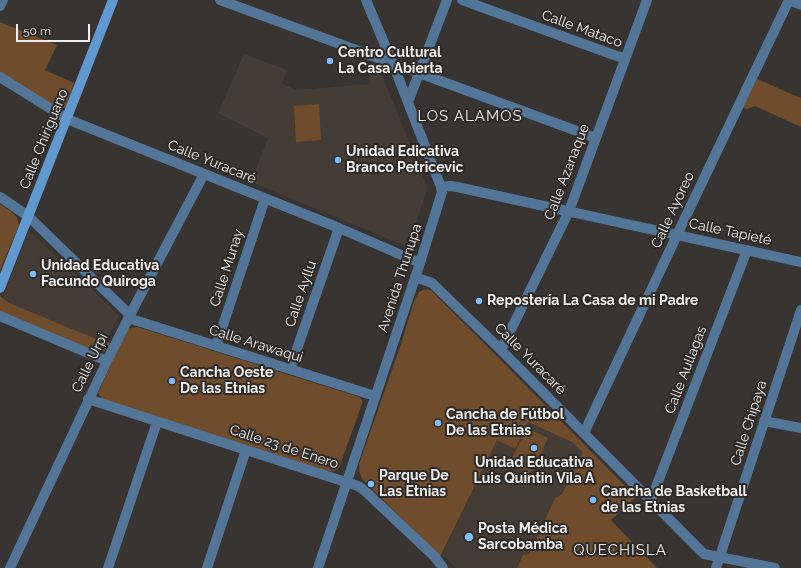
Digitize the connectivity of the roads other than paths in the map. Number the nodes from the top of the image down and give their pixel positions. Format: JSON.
{"nodes":[{"id":1,"x":3,"y":0,"type":"edge"},
{"id":2,"x":113,"y":0,"type":"edge"},
{"id":3,"x":220,"y":0,"type":"edge"},
{"id":4,"x":446,"y":0,"type":"edge"},
{"id":5,"x":462,"y":0,"type":"edge"},
{"id":6,"x":647,"y":0,"type":"edge"},
{"id":7,"x":789,"y":0,"type":"edge"},
{"id":8,"x":366,"y":1,"type":"edge"},
{"id":9,"x":801,"y":5,"type":"edge"},
{"id":10,"x":0,"y":6,"type":"edge"},
{"id":11,"x":625,"y":59,"type":"junction"},
{"id":12,"x":393,"y":64,"type":"junction"},
{"id":13,"x":419,"y":74,"type":"junction"},
{"id":14,"x":0,"y":77,"type":"edge"},
{"id":15,"x":408,"y":102,"type":"junction"},
{"id":16,"x":67,"y":119,"type":"junction"},
{"id":17,"x":596,"y":138,"type":"junction"},
{"id":18,"x":204,"y":174,"type":"junction"},
{"id":19,"x":442,"y":187,"type":"junction"},
{"id":20,"x":0,"y":197,"type":"edge"},
{"id":21,"x":265,"y":199,"type":"junction"},
{"id":22,"x":569,"y":211,"type":"junction"},
{"id":23,"x":28,"y":216,"type":"junction"},
{"id":24,"x":339,"y":228,"type":"junction"},
{"id":25,"x":677,"y":234,"type":"junction"},
{"id":26,"x":747,"y":250,"type":"junction"},
{"id":27,"x":801,"y":262,"type":"edge"},
{"id":28,"x":420,"y":263,"type":"junction"},
{"id":29,"x":415,"y":277,"type":"junction"},
{"id":30,"x":0,"y":288,"type":"edge"},
{"id":31,"x":801,"y":310,"type":"edge"},
{"id":32,"x":0,"y":316,"type":"edge"},
{"id":33,"x":129,"y":316,"type":"junction"},
{"id":34,"x":216,"y":346,"type":"junction"},
{"id":35,"x":501,"y":350,"type":"junction"},
{"id":36,"x":107,"y":361,"type":"junction"},
{"id":37,"x":290,"y":369,"type":"junction"},
{"id":38,"x":376,"y":396,"type":"junction"},
{"id":39,"x":88,"y":399,"type":"junction"},
{"id":40,"x":764,"y":421,"type":"junction"},
{"id":41,"x":157,"y":422,"type":"junction"},
{"id":42,"x":801,"y":428,"type":"edge"},
{"id":43,"x":584,"y":433,"type":"junction"},
{"id":44,"x":246,"y":450,"type":"junction"},
{"id":45,"x":346,"y":482,"type":"junction"},
{"id":46,"x":651,"y":500,"type":"junction"},
{"id":47,"x":719,"y":557,"type":"junction"},
{"id":48,"x":435,"y":558,"type":"junction"},
{"id":49,"x":10,"y":568,"type":"edge"},
{"id":50,"x":108,"y":568,"type":"edge"},
{"id":51,"x":207,"y":568,"type":"edge"},
{"id":52,"x":318,"y":568,"type":"edge"},
{"id":53,"x":431,"y":568,"type":"edge"},
{"id":54,"x":443,"y":568,"type":"edge"},
{"id":55,"x":716,"y":568,"type":"edge"},
{"id":56,"x":775,"y":568,"type":"edge"}],
"edges":[{"from":1,"to":10,"type":"street"},
{"from":2,"to":16,"type":"main road","name":"Calle Chiriguano"},
{"from":3,"to":12,"type":"street"},
{"from":4,"to":13,"type":"street"},
{"from":5,"to":11,"type":"street","name":"Calle Mataco"},
{"from":6,"to":11,"type":"street","name":"Calle Azanaque"},
{"from":7,"to":9,"type":"street"},
{"from":7,"to":25,"type":"street","name":"Calle Ayoreo"},
{"from":8,"to":12,"type":"street"},
{"from":11,"to":17,"type":"street","name":"Calle Azanaque"},
{"from":12,"to":13,"type":"street"},
{"from":12,"to":15,"type":"street"},
{"from":13,"to":15,"type":"street"},
{"from":13,"to":17,"type":"street"},
{"from":14,"to":16,"type":"street","name":"Calle Yuracaré"},
{"from":15,"to":19,"type":"street"},
{"from":16,"to":18,"type":"street","name":"Calle Yuracaré"},
{"from":16,"to":23,"type":"main road","name":"Calle Chiriguano"},
{"from":17,"to":22,"type":"street","name":"Calle Azanaque"},
{"from":18,"to":21,"type":"street","name":"Calle Yuracaré"},
{"from":18,"to":33,"type":"street","name":"Calle Urpi"},
{"from":19,"to":22,"type":"street","name":"Calle Tapieté"},
{"from":19,"to":28,"type":"street","name":"Avenida Thunupa"},
{"from":20,"to":23,"type":"street","name":"Calle Arawaqui"},
{"from":21,"to":24,"type":"street","name":"Calle Yuracaré"},
{"from":21,"to":34,"type":"street","name":"Calle Munay"},
{"from":22,"to":25,"type":"street","name":"Calle Tapieté"},
{"from":22,"to":35,"type":"street","name":"Calle Azanaque"},
{"from":23,"to":30,"type":"main road","name":"Calle Chiriguano"},
{"from":23,"to":33,"type":"street","name":"Calle Arawaqui"},
{"from":24,"to":28,"type":"street","name":"Calle Yuracaré"},
{"from":24,"to":37,"type":"street","name":"Calle Ayllu"},
{"from":25,"to":26,"type":"street","name":"Calle Tapieté"},
{"from":25,"to":43,"type":"street","name":"Calle Ayoreo"},
{"from":26,"to":27,"type":"street","name":"Calle Tapieté"},
{"from":26,"to":46,"type":"street","name":"Calle Aullagas"},
{"from":28,"to":29,"type":"street","name":"Avenida Thunupa"},
{"from":29,"to":35,"type":"street","name":"Calle Yuracaré"},
{"from":29,"to":38,"type":"street","name":"Avenida Thunupa"},
{"from":31,"to":40,"type":"street","name":"Calle Chipaya"},
{"from":32,"to":36,"type":"street"},
{"from":33,"to":34,"type":"street","name":"Calle Arawaqui"},
{"from":33,"to":36,"type":"street","name":"Calle Urpi"},
{"from":34,"to":37,"type":"street","name":"Calle Arawaqui"},
{"from":35,"to":43,"type":"street","name":"Calle Yuracaré"},
{"from":36,"to":39,"type":"street","name":"Calle Urpi"},
{"from":37,"to":38,"type":"street","name":"Calle Arawaqui"},
{"from":38,"to":45,"type":"street","name":"Avenida Thunupa"},
{"from":39,"to":41,"type":"street","name":"Calle 23 de Enero"},
{"from":39,"to":49,"type":"street","name":"Calle Urpi"},
{"from":40,"to":42,"type":"street"},
{"from":40,"to":47,"type":"street","name":"Calle Chipaya"},
{"from":41,"to":44,"type":"street","name":"Calle 23 de Enero"},
{"from":41,"to":50,"type":"street"},
{"from":43,"to":46,"type":"street","name":"Calle Yuracaré"},
{"from":44,"to":45,"type":"street","name":"Calle 23 de Enero"},
{"from":44,"to":51,"type":"street"},
{"from":45,"to":48,"type":"street","name":"Calle 23 de Enero"},
{"from":45,"to":52,"type":"street","name":"Avenida Thunupa"},
{"from":46,"to":47,"type":"street","name":"Calle Yuracaré"},
{"from":47,"to":55,"type":"street","name":"Calle Chipaya"},
{"from":47,"to":56,"type":"street","name":"Calle Yuracaré"},
{"from":48,"to":53,"type":"street"},
{"from":48,"to":54,"type":"street","name":"Calle 23 de Enero"}]}
